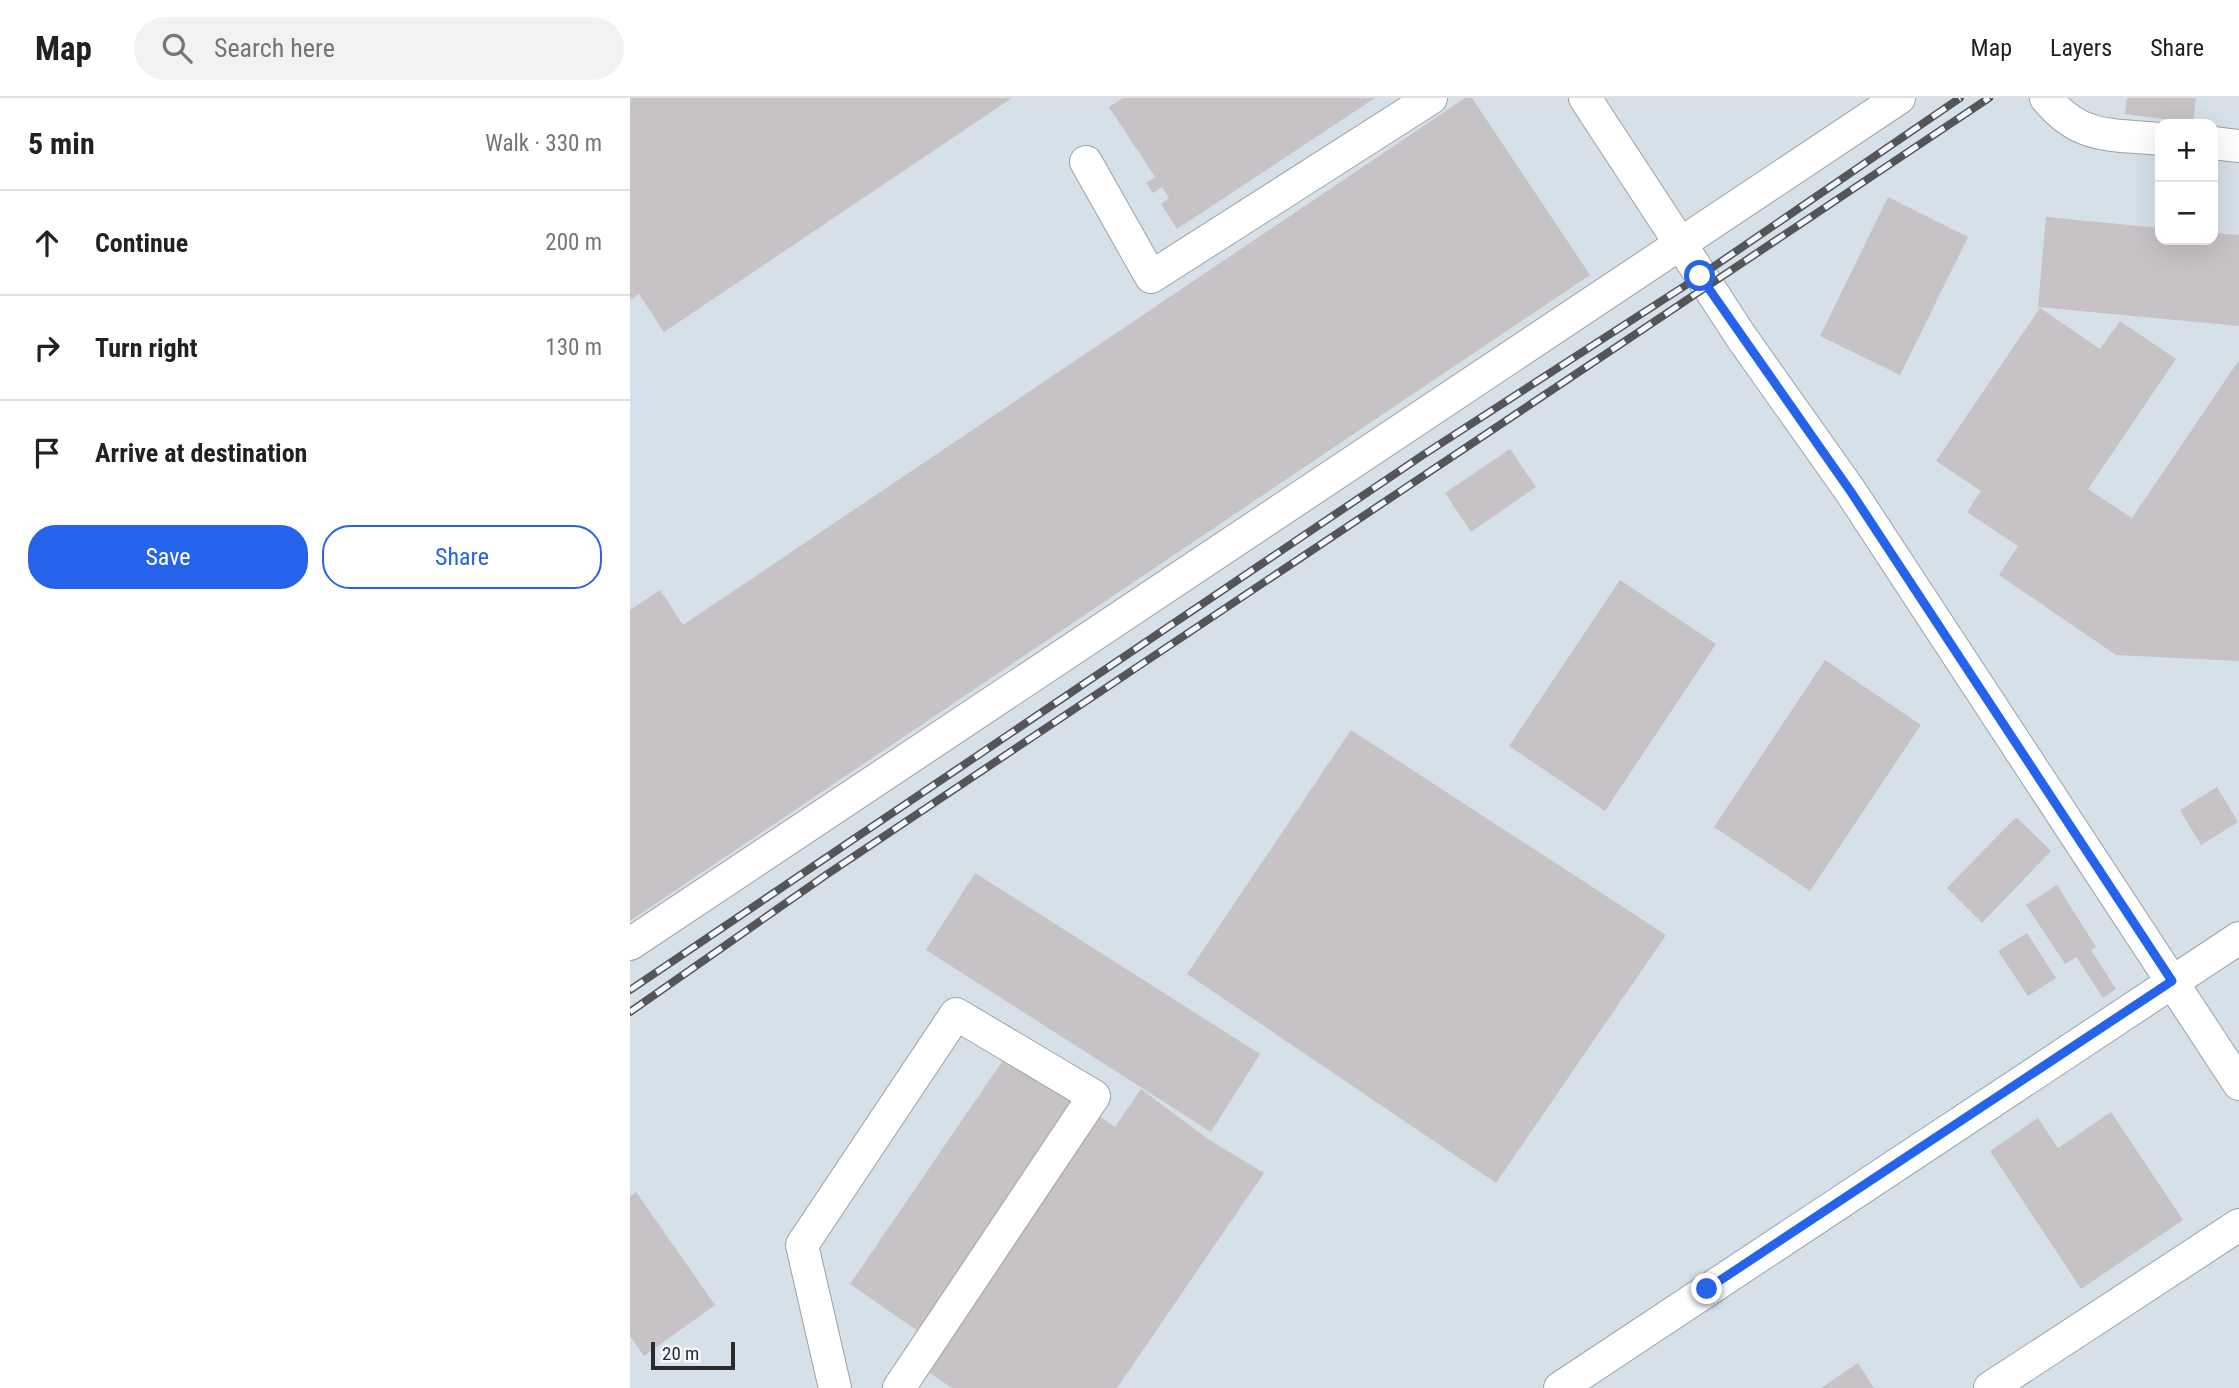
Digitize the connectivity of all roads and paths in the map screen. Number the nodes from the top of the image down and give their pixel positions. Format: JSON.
{"nodes":[{"id":1,"x":1431,"y":98,"type":"edge"},
{"id":2,"x":1585,"y":98,"type":"edge"},
{"id":3,"x":1899,"y":98,"type":"edge"},
{"id":4,"x":2046,"y":98,"type":"edge"},
{"id":5,"x":2155,"y":139,"type":"edge"},
{"id":6,"x":2218,"y":144,"type":"edge"},
{"id":7,"x":2239,"y":146,"type":"edge"},
{"id":8,"x":1086,"y":162,"type":"dead end"},
{"id":9,"x":1681,"y":245,"type":"junction"},
{"id":10,"x":2239,"y":938,"type":"edge"},
{"id":11,"x":630,"y":944,"type":"edge"},
{"id":12,"x":2172,"y":981,"type":"junction"},
{"id":13,"x":2239,"y":1084,"type":"edge"},
{"id":14,"x":2239,"y":1225,"type":"edge"},
{"id":15,"x":835,"y":1388,"type":"edge"},
{"id":16,"x":899,"y":1388,"type":"edge"},
{"id":17,"x":1560,"y":1388,"type":"edge"},
{"id":18,"x":1990,"y":1388,"type":"edge"}],
"edges":[{"from":1,"to":8,"type":"lane"},
{"from":2,"to":9,"type":"lane"},
{"from":3,"to":9,"type":"lane"},
{"from":4,"to":5,"type":"lane"},
{"from":6,"to":7,"type":"lane"},
{"from":9,"to":11,"type":"lane"},
{"from":9,"to":12,"type":"lane"},
{"from":10,"to":12,"type":"lane"},
{"from":12,"to":13,"type":"lane"},
{"from":12,"to":17,"type":"lane"},
{"from":14,"to":18,"type":"lane"},
{"from":15,"to":16,"type":"lane"}]}
